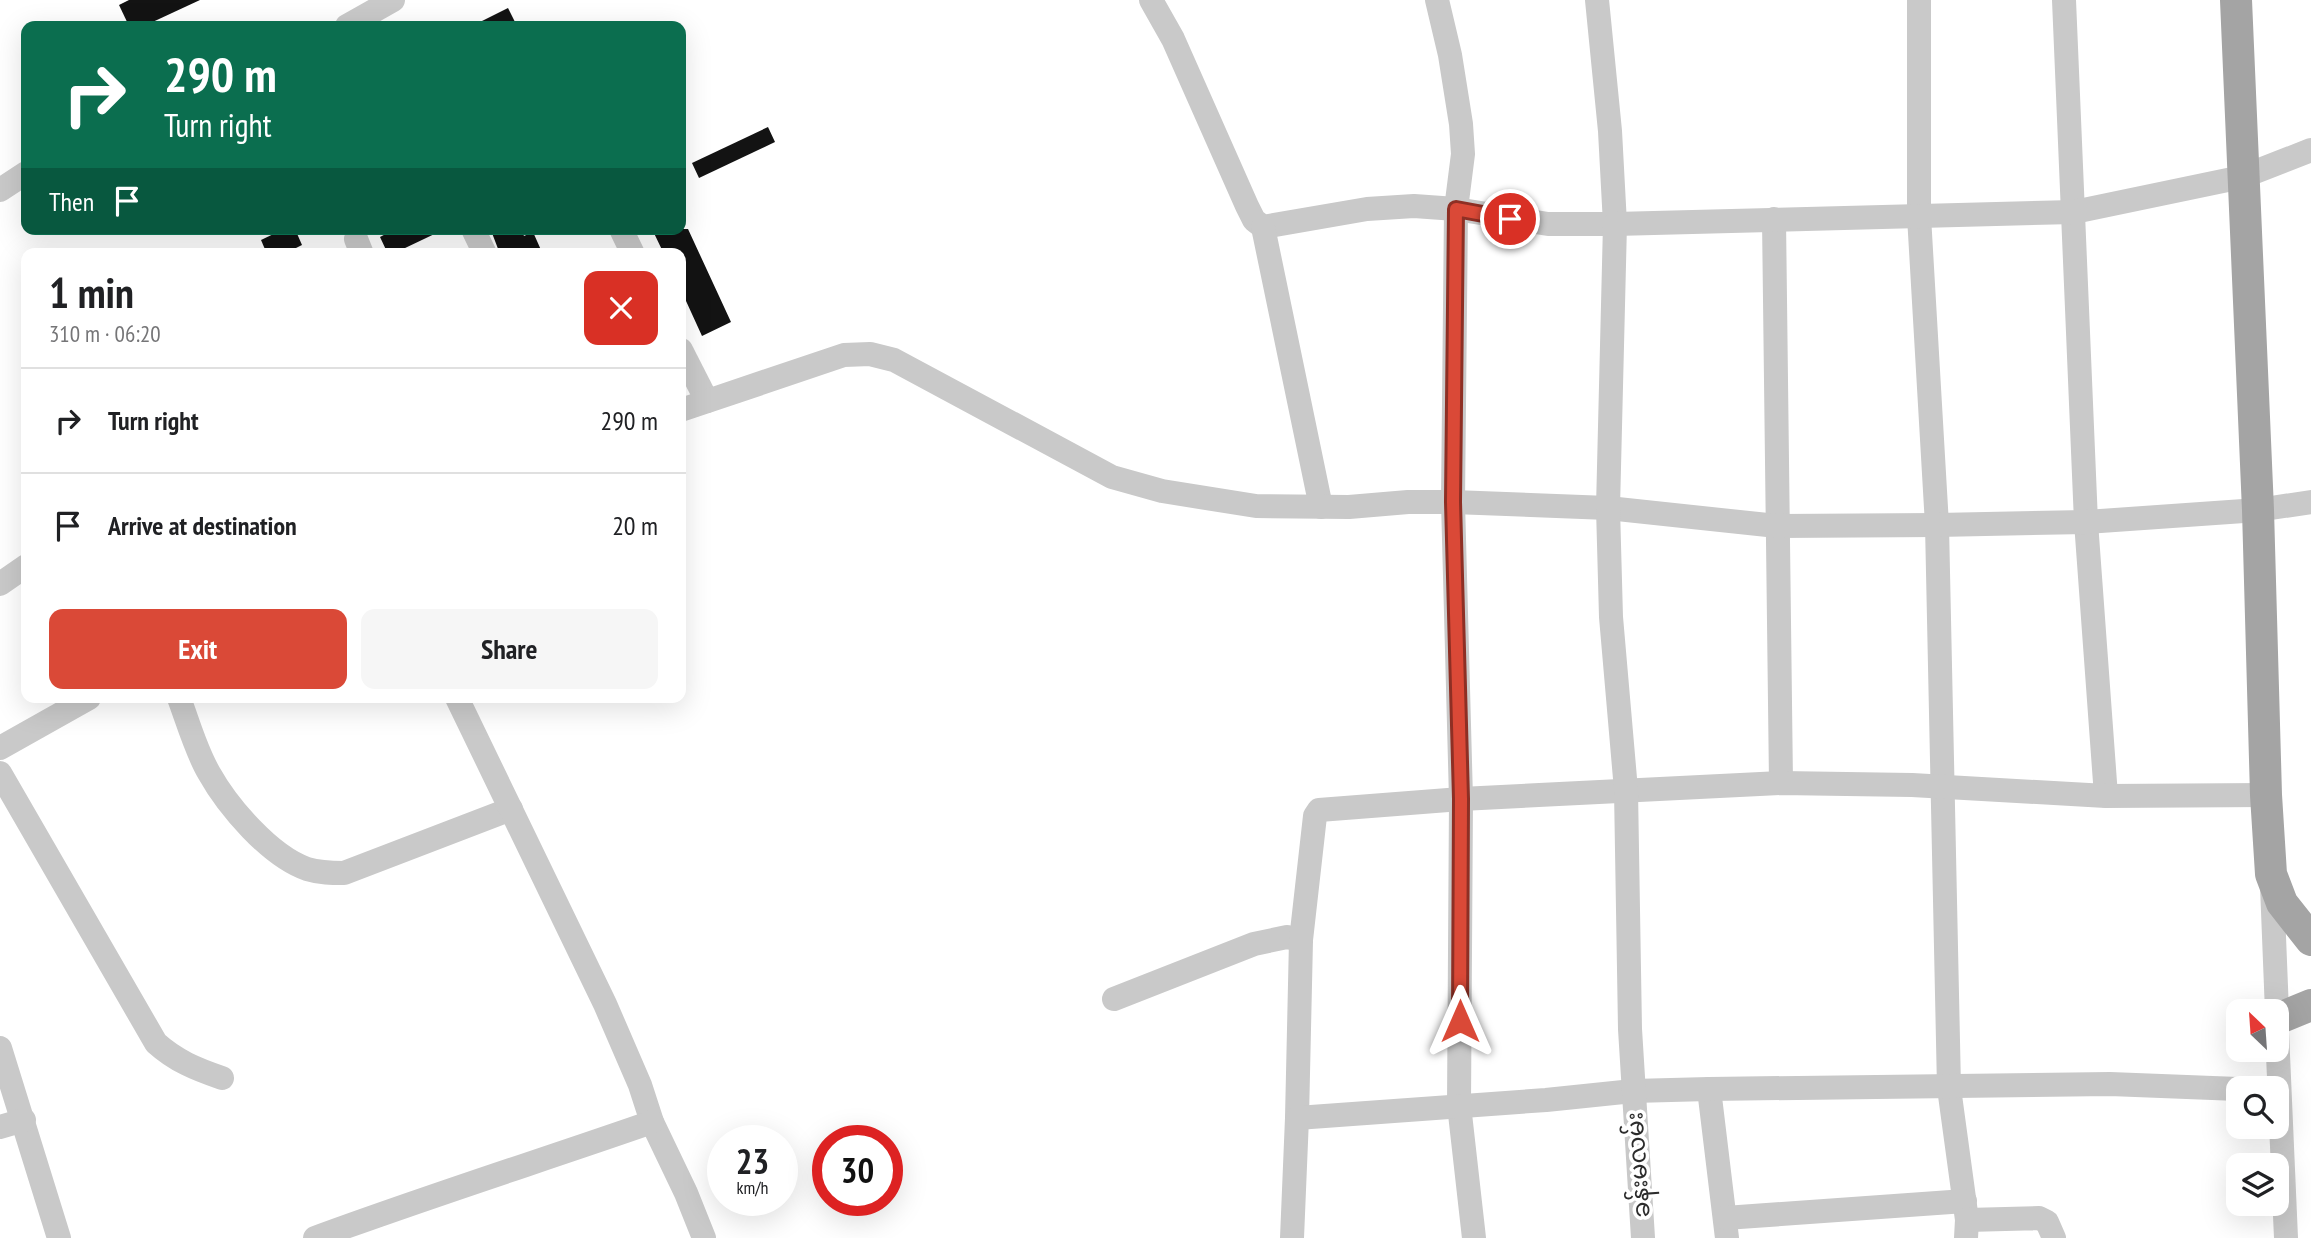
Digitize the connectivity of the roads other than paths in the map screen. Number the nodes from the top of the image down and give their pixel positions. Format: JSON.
{"nodes":[{"id":1,"x":393,"y":0,"type":"edge"},
{"id":2,"x":1151,"y":0,"type":"edge"},
{"id":3,"x":1437,"y":0,"type":"edge"},
{"id":4,"x":1597,"y":0,"type":"edge"},
{"id":5,"x":1919,"y":0,"type":"edge"},
{"id":6,"x":2064,"y":0,"type":"edge"},
{"id":7,"x":2236,"y":0,"type":"edge"},
{"id":8,"x":373,"y":19,"type":"edge"},
{"id":9,"x":2311,"y":150,"type":"edge"},
{"id":10,"x":21,"y":176,"type":"edge"},
{"id":11,"x":2242,"y":177,"type":"junction"},
{"id":12,"x":0,"y":190,"type":"edge"},
{"id":13,"x":1456,"y":209,"type":"junction"},
{"id":14,"x":2074,"y":212,"type":"junction"},
{"id":15,"x":1919,"y":216,"type":"junction"},
{"id":16,"x":1774,"y":219,"type":"junction"},
{"id":17,"x":1615,"y":224,"type":"junction"},
{"id":18,"x":1263,"y":227,"type":"junction"},
{"id":19,"x":686,"y":359,"type":"edge"},
{"id":20,"x":706,"y":401,"type":"junction"},
{"id":21,"x":686,"y":408,"type":"edge"},
{"id":22,"x":1453,"y":502,"type":"junction"},
{"id":23,"x":2311,"y":502,"type":"edge"},
{"id":24,"x":1321,"y":507,"type":"junction"},
{"id":25,"x":1608,"y":508,"type":"junction"},
{"id":26,"x":2258,"y":510,"type":"junction"},
{"id":27,"x":2086,"y":523,"type":"junction"},
{"id":28,"x":1777,"y":526,"type":"junction"},
{"id":29,"x":1937,"y":526,"type":"junction"},
{"id":30,"x":21,"y":569,"type":"edge"},
{"id":31,"x":0,"y":584,"type":"edge"},
{"id":32,"x":80,"y":703,"type":"edge"},
{"id":33,"x":181,"y":703,"type":"edge"},
{"id":34,"x":459,"y":703,"type":"edge"},
{"id":35,"x":0,"y":748,"type":"edge"},
{"id":36,"x":0,"y":773,"type":"edge"},
{"id":37,"x":1781,"y":783,"type":"junction"},
{"id":38,"x":1944,"y":787,"type":"junction"},
{"id":39,"x":1626,"y":790,"type":"junction"},
{"id":40,"x":2266,"y":795,"type":"junction"},
{"id":41,"x":2106,"y":796,"type":"junction"},
{"id":42,"x":1461,"y":799,"type":"junction"},
{"id":43,"x":511,"y":810,"type":"junction"},
{"id":44,"x":2271,"y":874,"type":"junction"},
{"id":45,"x":1301,"y":940,"type":"junction"},
{"id":46,"x":2311,"y":940,"type":"edge"},
{"id":47,"x":1114,"y":999,"type":"dead end"},
{"id":48,"x":2276,"y":999,"type":"edge"},
{"id":49,"x":2311,"y":1005,"type":"edge"},
{"id":50,"x":2289,"y":1014,"type":"edge"},
{"id":51,"x":0,"y":1048,"type":"edge"},
{"id":52,"x":222,"y":1077,"type":"dead end"},
{"id":53,"x":1949,"y":1088,"type":"junction"},
{"id":54,"x":1709,"y":1089,"type":"junction"},
{"id":55,"x":2226,"y":1089,"type":"edge"},
{"id":56,"x":1633,"y":1091,"type":"junction"},
{"id":57,"x":1459,"y":1105,"type":"junction"},
{"id":58,"x":1297,"y":1118,"type":"junction"},
{"id":59,"x":24,"y":1120,"type":"junction"},
{"id":60,"x":652,"y":1122,"type":"junction"},
{"id":61,"x":0,"y":1127,"type":"edge"},
{"id":62,"x":2281,"y":1139,"type":"edge"},
{"id":63,"x":1966,"y":1220,"type":"edge"},
{"id":64,"x":1726,"y":1228,"type":"edge"},
{"id":65,"x":58,"y":1238,"type":"edge"},
{"id":66,"x":315,"y":1238,"type":"edge"},
{"id":67,"x":704,"y":1238,"type":"edge"},
{"id":68,"x":1292,"y":1238,"type":"edge"},
{"id":69,"x":1474,"y":1238,"type":"edge"},
{"id":70,"x":1643,"y":1238,"type":"edge"},
{"id":71,"x":2054,"y":1238,"type":"edge"},
{"id":72,"x":2286,"y":1238,"type":"edge"}],
"edges":[{"from":1,"to":8,"type":"street"},
{"from":2,"to":18,"type":"street"},
{"from":3,"to":13,"type":"street"},
{"from":4,"to":17,"type":"street","name":"ခန်းမလမ်း"},
{"from":5,"to":15,"type":"street"},
{"from":6,"to":14,"type":"street"},
{"from":7,"to":11,"type":"main road"},
{"from":9,"to":11,"type":"street"},
{"from":10,"to":12,"type":"street"},
{"from":11,"to":14,"type":"street"},
{"from":11,"to":26,"type":"main road"},
{"from":13,"to":17,"type":"street"},
{"from":13,"to":18,"type":"street"},
{"from":13,"to":22,"type":"street"},
{"from":14,"to":15,"type":"street"},
{"from":14,"to":27,"type":"street"},
{"from":15,"to":16,"type":"street"},
{"from":15,"to":29,"type":"street"},
{"from":16,"to":17,"type":"street"},
{"from":16,"to":28,"type":"street"},
{"from":17,"to":25,"type":"street","name":"ခန်းမလမ်း"},
{"from":18,"to":24,"type":"street"},
{"from":19,"to":20,"type":"street"},
{"from":20,"to":21,"type":"street"},
{"from":20,"to":24,"type":"street"},
{"from":22,"to":24,"type":"street"},
{"from":22,"to":25,"type":"street"},
{"from":22,"to":42,"type":"street"},
{"from":23,"to":26,"type":"street"},
{"from":25,"to":28,"type":"street"},
{"from":25,"to":39,"type":"street","name":"ခန်းမလမ်း"},
{"from":26,"to":27,"type":"street"},
{"from":26,"to":40,"type":"main road"},
{"from":27,"to":29,"type":"street"},
{"from":27,"to":41,"type":"street"},
{"from":28,"to":29,"type":"street"},
{"from":28,"to":37,"type":"street"},
{"from":29,"to":38,"type":"street"},
{"from":30,"to":31,"type":"street"},
{"from":32,"to":35,"type":"street"},
{"from":33,"to":43,"type":"street"},
{"from":34,"to":43,"type":"street"},
{"from":36,"to":52,"type":"street"},
{"from":37,"to":38,"type":"street"},
{"from":37,"to":39,"type":"street"},
{"from":38,"to":41,"type":"street"},
{"from":38,"to":53,"type":"street"},
{"from":39,"to":42,"type":"street"},
{"from":39,"to":56,"type":"street","name":"ခန်းမလမ်း"},
{"from":40,"to":41,"type":"street"},
{"from":40,"to":44,"type":"main road"},
{"from":42,"to":45,"type":"street"},
{"from":42,"to":57,"type":"street"},
{"from":43,"to":60,"type":"street"},
{"from":44,"to":46,"type":"main road"},
{"from":44,"to":48,"type":"street"},
{"from":45,"to":47,"type":"street"},
{"from":45,"to":58,"type":"street"},
{"from":49,"to":50,"type":"main road"},
{"from":51,"to":59,"type":"street"},
{"from":53,"to":54,"type":"street"},
{"from":53,"to":55,"type":"street"},
{"from":53,"to":63,"type":"street"},
{"from":54,"to":56,"type":"street"},
{"from":54,"to":64,"type":"street"},
{"from":56,"to":57,"type":"street"},
{"from":56,"to":70,"type":"street","name":"ခန်းမလမ်း"},
{"from":57,"to":58,"type":"street"},
{"from":57,"to":69,"type":"street"},
{"from":58,"to":68,"type":"street"},
{"from":59,"to":61,"type":"street"},
{"from":59,"to":65,"type":"street"},
{"from":60,"to":66,"type":"street"},
{"from":60,"to":67,"type":"street"},
{"from":62,"to":72,"type":"street"},
{"from":63,"to":64,"type":"street"},
{"from":63,"to":71,"type":"street"}]}
